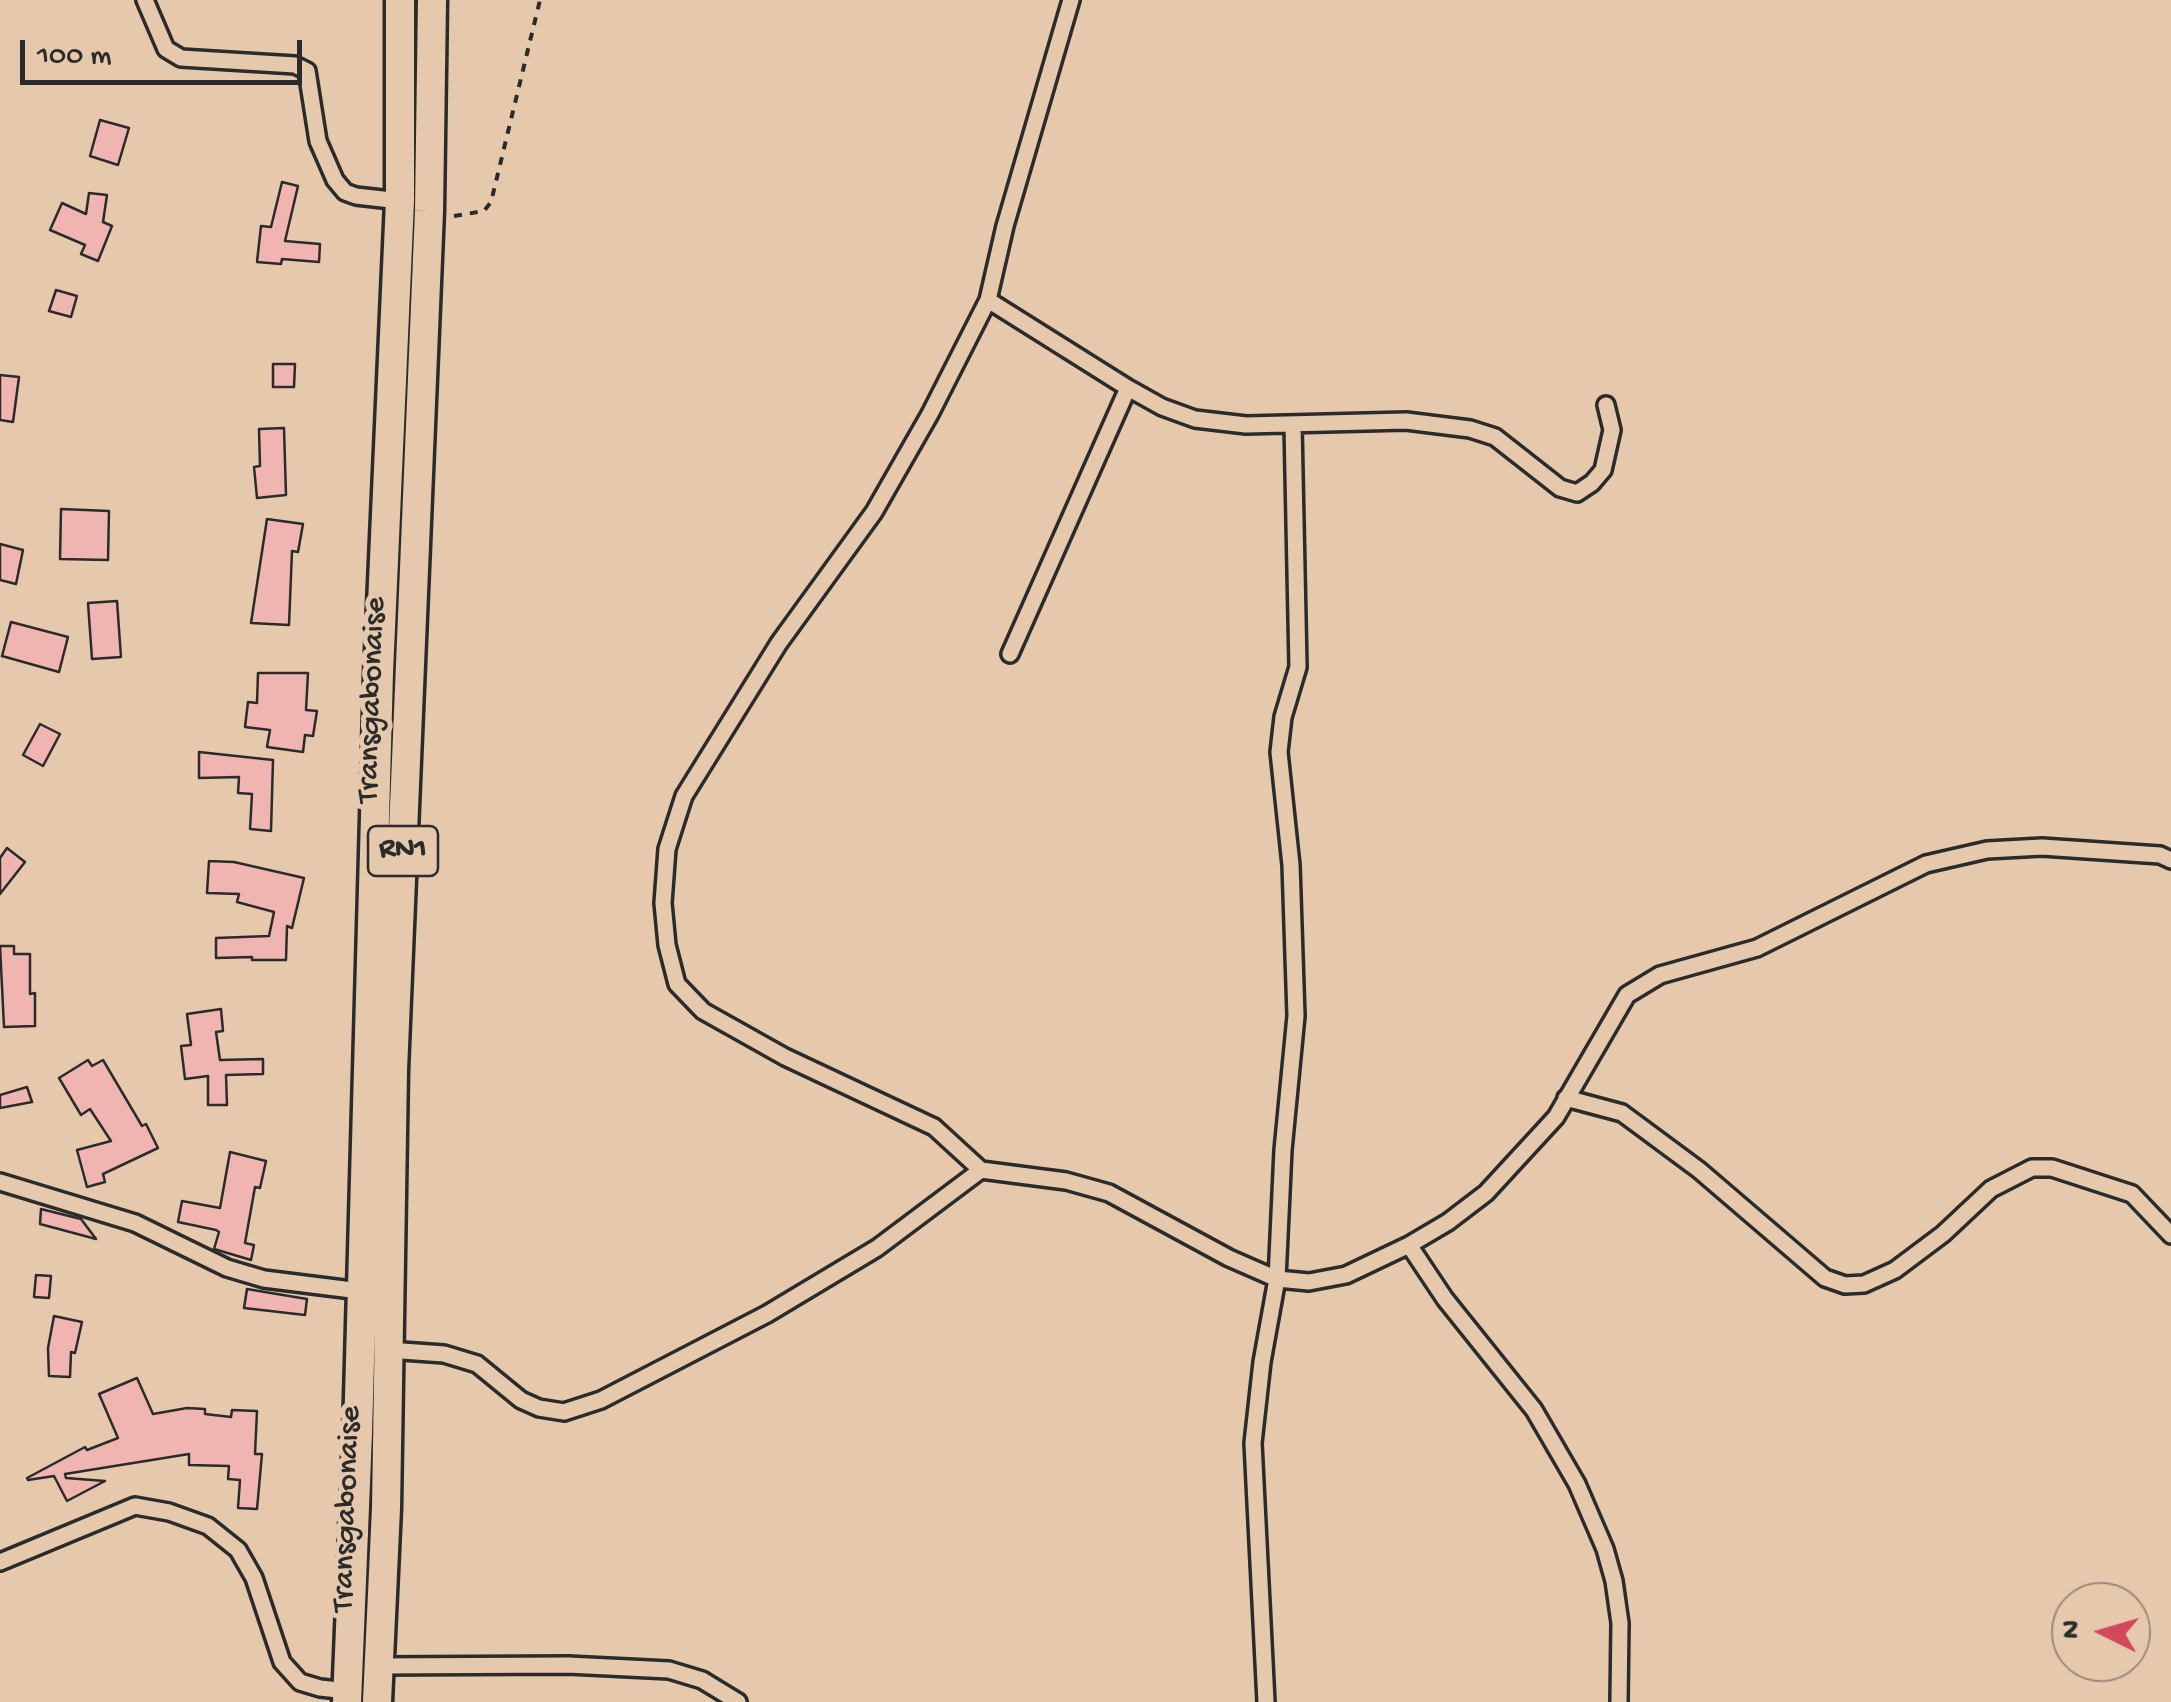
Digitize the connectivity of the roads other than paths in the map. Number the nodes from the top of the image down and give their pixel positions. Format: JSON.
{"nodes":[{"id":1,"x":146,"y":0,"type":"edge"},
{"id":2,"x":400,"y":0,"type":"edge"},
{"id":3,"x":432,"y":0,"type":"edge"},
{"id":4,"x":1070,"y":0,"type":"edge"},
{"id":5,"x":400,"y":200,"type":"junction"},
{"id":6,"x":988,"y":300,"type":"junction"},
{"id":7,"x":1128,"y":388,"type":"junction"},
{"id":8,"x":1606,"y":405,"type":"dead end"},
{"id":9,"x":1292,"y":425,"type":"junction"},
{"id":10,"x":1010,"y":654,"type":"dead end"},
{"id":11,"x":2171,"y":860,"type":"edge"},
{"id":12,"x":1566,"y":1098,"type":"junction"},
{"id":13,"x":981,"y":1170,"type":"junction"},
{"id":14,"x":0,"y":1182,"type":"edge"},
{"id":15,"x":2171,"y":1235,"type":"edge"},
{"id":16,"x":1409,"y":1245,"type":"junction"},
{"id":17,"x":1276,"y":1279,"type":"junction"},
{"id":18,"x":360,"y":1291,"type":"junction"},
{"id":19,"x":388,"y":1350,"type":"junction"},
{"id":20,"x":0,"y":1562,"type":"edge"},
{"id":21,"x":378,"y":1666,"type":"junction"},
{"id":22,"x":347,"y":1696,"type":"edge"},
{"id":23,"x":377,"y":1702,"type":"edge"},
{"id":24,"x":738,"y":1702,"type":"edge"},
{"id":25,"x":1266,"y":1702,"type":"edge"},
{"id":26,"x":1619,"y":1702,"type":"edge"}],
"edges":[{"from":1,"to":5,"type":"street"},
{"from":2,"to":5,"type":"highway","name":"Transgabonaise","number":"RN1"},
{"from":3,"to":19,"type":"highway","name":"Transgabonaise","number":"RN1"},
{"from":4,"to":6,"type":"street"},
{"from":5,"to":18,"type":"highway","name":"Transgabonaise","number":"RN1"},
{"from":6,"to":7,"type":"street"},
{"from":6,"to":13,"type":"street"},
{"from":7,"to":9,"type":"street"},
{"from":7,"to":10,"type":"street"},
{"from":8,"to":9,"type":"street"},
{"from":9,"to":17,"type":"street"},
{"from":11,"to":12,"type":"street"},
{"from":12,"to":15,"type":"street"},
{"from":12,"to":16,"type":"street"},
{"from":13,"to":17,"type":"street"},
{"from":13,"to":19,"type":"street"},
{"from":14,"to":18,"type":"street"},
{"from":16,"to":17,"type":"street"},
{"from":16,"to":26,"type":"street"},
{"from":17,"to":25,"type":"street"},
{"from":18,"to":22,"type":"highway","name":"Transgabonaise","number":"RN1"},
{"from":19,"to":21,"type":"highway","name":"Transgabonaise","number":"RN1"},
{"from":20,"to":22,"type":"street"},
{"from":21,"to":23,"type":"highway","name":"Transgabonaise","number":"RN1"},
{"from":21,"to":24,"type":"street"}]}
